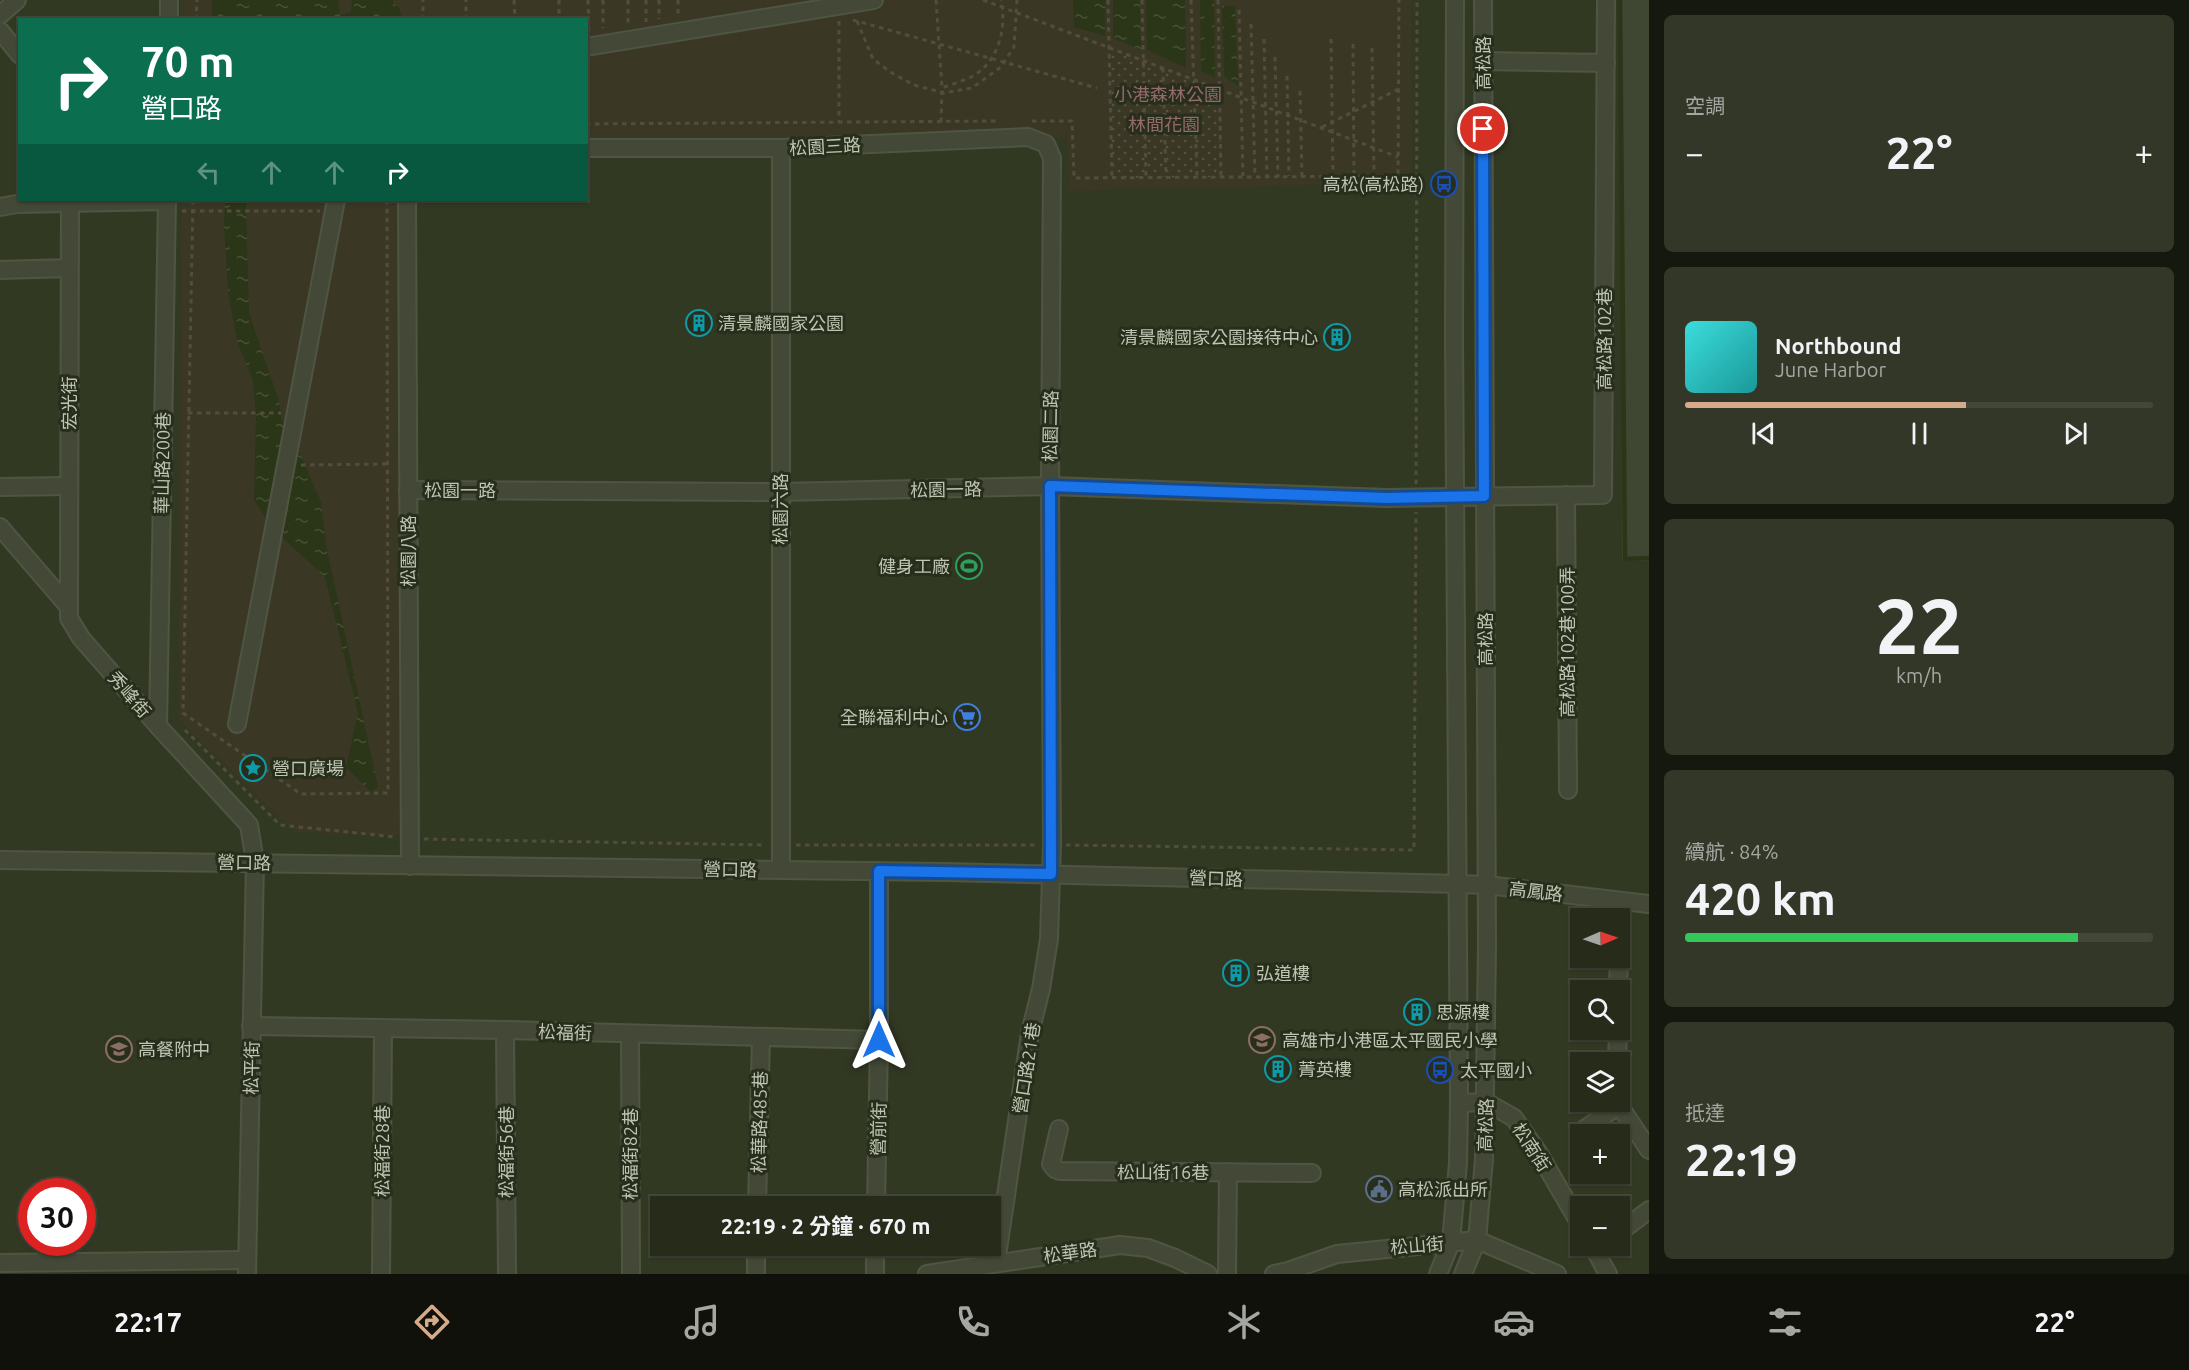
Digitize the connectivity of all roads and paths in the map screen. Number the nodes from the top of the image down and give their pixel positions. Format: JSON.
{"nodes":[{"id":1,"x":17,"y":0,"type":"edge"},
{"id":2,"x":169,"y":0,"type":"edge"},
{"id":3,"x":197,"y":0,"type":"edge"},
{"id":4,"x":423,"y":0,"type":"edge"},
{"id":5,"x":466,"y":0,"type":"edge"},
{"id":6,"x":514,"y":0,"type":"edge"},
{"id":7,"x":559,"y":0,"type":"edge"},
{"id":8,"x":588,"y":0,"type":"edge"},
{"id":9,"x":603,"y":0,"type":"edge"},
{"id":10,"x":628,"y":0,"type":"edge"},
{"id":11,"x":646,"y":0,"type":"edge"},
{"id":12,"x":874,"y":0,"type":"edge"},
{"id":13,"x":936,"y":0,"type":"edge"},
{"id":14,"x":983,"y":0,"type":"edge"},
{"id":15,"x":1001,"y":0,"type":"edge"},
{"id":16,"x":1017,"y":0,"type":"edge"},
{"id":17,"x":1108,"y":0,"type":"edge"},
{"id":18,"x":1142,"y":0,"type":"edge"},
{"id":19,"x":1191,"y":0,"type":"edge"},
{"id":20,"x":1218,"y":0,"type":"edge"},
{"id":21,"x":1399,"y":0,"type":"edge"},
{"id":22,"x":1417,"y":0,"type":"edge"},
{"id":23,"x":1455,"y":0,"type":"edge"},
{"id":24,"x":1483,"y":0,"type":"edge"},
{"id":25,"x":1606,"y":0,"type":"edge"},
{"id":26,"x":1002,"y":7,"type":"junction"},
{"id":27,"x":818,"y":10,"type":"junction"},
{"id":28,"x":1239,"y":10,"type":"dead end"},
{"id":29,"x":1017,"y":13,"type":"junction"},
{"id":30,"x":0,"y":15,"type":"edge"},
{"id":31,"x":169,"y":18,"type":"edge"},
{"id":32,"x":196,"y":18,"type":"edge"},
{"id":33,"x":423,"y":18,"type":"edge"},
{"id":34,"x":466,"y":18,"type":"edge"},
{"id":35,"x":515,"y":18,"type":"edge"},
{"id":36,"x":559,"y":18,"type":"edge"},
{"id":37,"x":848,"y":18,"type":"dead end"},
{"id":38,"x":857,"y":21,"type":"junction"},
{"id":39,"x":1251,"y":24,"type":"dead end"},
{"id":40,"x":0,"y":31,"type":"edge"},
{"id":41,"x":646,"y":37,"type":"junction"},
{"id":42,"x":1264,"y":39,"type":"dead end"},
{"id":43,"x":1331,"y":39,"type":"dead end"},
{"id":44,"x":628,"y":40,"type":"junction"},
{"id":45,"x":939,"y":44,"type":"junction"},
{"id":46,"x":1353,"y":44,"type":"dead end"},
{"id":47,"x":593,"y":46,"type":"edge"},
{"id":48,"x":1109,"y":48,"type":"junction"},
{"id":49,"x":1372,"y":48,"type":"dead end"},
{"id":50,"x":18,"y":53,"type":"edge"},
{"id":51,"x":1275,"y":57,"type":"dead end"},
{"id":52,"x":992,"y":59,"type":"junction"},
{"id":53,"x":1143,"y":60,"type":"junction"},
{"id":54,"x":1483,"y":61,"type":"junction"},
{"id":55,"x":1606,"y":63,"type":"junction"},
{"id":56,"x":1163,"y":68,"type":"junction"},
{"id":57,"x":1287,"y":76,"type":"dead end"},
{"id":58,"x":1193,"y":79,"type":"junction"},
{"id":59,"x":942,"y":88,"type":"junction"},
{"id":60,"x":1097,"y":88,"type":"dead end"},
{"id":61,"x":1220,"y":89,"type":"junction"},
{"id":62,"x":1399,"y":89,"type":"junction"},
{"id":63,"x":1300,"y":92,"type":"dead end"},
{"id":64,"x":1242,"y":98,"type":"junction"},
{"id":65,"x":1252,"y":102,"type":"junction"},
{"id":66,"x":1373,"y":102,"type":"junction"},
{"id":67,"x":1266,"y":107,"type":"junction"},
{"id":68,"x":1277,"y":111,"type":"junction"},
{"id":69,"x":1354,"y":112,"type":"junction"},
{"id":70,"x":1288,"y":115,"type":"junction"},
{"id":71,"x":1301,"y":120,"type":"junction"},
{"id":72,"x":1000,"y":121,"type":"dead end"},
{"id":73,"x":1024,"y":121,"type":"dead end"},
{"id":74,"x":839,"y":122,"type":"junction"},
{"id":75,"x":941,"y":122,"type":"junction"},
{"id":76,"x":1332,"y":122,"type":"junction"},
{"id":77,"x":588,"y":124,"type":"edge"},
{"id":78,"x":1321,"y":128,"type":"junction"},
{"id":79,"x":1333,"y":132,"type":"junction"},
{"id":80,"x":1354,"y":140,"type":"junction"},
{"id":81,"x":1373,"y":147,"type":"junction"},
{"id":82,"x":588,"y":148,"type":"edge"},
{"id":83,"x":781,"y":148,"type":"junction"},
{"id":84,"x":1398,"y":157,"type":"junction"},
{"id":85,"x":1052,"y":158,"type":"joint"},
{"id":86,"x":1333,"y":176,"type":"junction"},
{"id":87,"x":1353,"y":176,"type":"junction"},
{"id":88,"x":1374,"y":176,"type":"junction"},
{"id":89,"x":1146,"y":177,"type":"junction"},
{"id":90,"x":1166,"y":177,"type":"junction"},
{"id":91,"x":1197,"y":177,"type":"junction"},
{"id":92,"x":1221,"y":177,"type":"junction"},
{"id":93,"x":1244,"y":177,"type":"junction"},
{"id":94,"x":1255,"y":177,"type":"junction"},
{"id":95,"x":1267,"y":177,"type":"junction"},
{"id":96,"x":1278,"y":177,"type":"junction"},
{"id":97,"x":1289,"y":177,"type":"junction"},
{"id":98,"x":1302,"y":177,"type":"junction"},
{"id":99,"x":1112,"y":178,"type":"junction"},
{"id":100,"x":70,"y":201,"type":"edge"},
{"id":101,"x":193,"y":201,"type":"edge"},
{"id":102,"x":387,"y":201,"type":"edge"},
{"id":103,"x":407,"y":201,"type":"edge"},
{"id":104,"x":167,"y":204,"type":"edge"},
{"id":105,"x":335,"y":206,"type":"edge"},
{"id":106,"x":0,"y":207,"type":"edge"},
{"id":107,"x":192,"y":211,"type":"junction"},
{"id":108,"x":69,"y":268,"type":"junction"},
{"id":109,"x":0,"y":270,"type":"edge"},
{"id":110,"x":188,"y":413,"type":"junction"},
{"id":111,"x":295,"y":413,"type":"junction"},
{"id":112,"x":388,"y":464,"type":"junction"},
{"id":113,"x":285,"y":465,"type":"junction"},
{"id":114,"x":68,"y":486,"type":"junction"},
{"id":115,"x":1050,"y":486,"type":"junction"},
{"id":116,"x":0,"y":487,"type":"edge"},
{"id":117,"x":408,"y":490,"type":"junction"},
{"id":118,"x":780,"y":492,"type":"junction"},
{"id":119,"x":1566,"y":495,"type":"junction"},
{"id":120,"x":1456,"y":496,"type":"junction"},
{"id":121,"x":1484,"y":496,"type":"junction"},
{"id":122,"x":1416,"y":497,"type":"junction"},
{"id":123,"x":0,"y":527,"type":"edge"},
{"id":124,"x":69,"y":607,"type":"junction"},
{"id":125,"x":237,"y":724,"type":"dead end"},
{"id":126,"x":158,"y":726,"type":"junction"},
{"id":127,"x":185,"y":730,"type":"dead end"},
{"id":128,"x":1568,"y":790,"type":"dead end"},
{"id":129,"x":410,"y":839,"type":"junction"},
{"id":130,"x":0,"y":860,"type":"edge"},
{"id":131,"x":255,"y":862,"type":"junction"},
{"id":132,"x":410,"y":866,"type":"junction"},
{"id":133,"x":781,"y":870,"type":"junction"},
{"id":134,"x":879,"y":871,"type":"junction"},
{"id":135,"x":1051,"y":874,"type":"junction"},
{"id":136,"x":1459,"y":884,"type":"junction"},
{"id":137,"x":1487,"y":885,"type":"junction"},
{"id":138,"x":1649,"y":904,"type":"edge"},
{"id":139,"x":1608,"y":908,"type":"edge"},
{"id":140,"x":1629,"y":908,"type":"edge"},
{"id":141,"x":251,"y":1026,"type":"junction"},
{"id":142,"x":383,"y":1029,"type":"junction"},
{"id":143,"x":505,"y":1030,"type":"junction"},
{"id":144,"x":630,"y":1034,"type":"junction"},
{"id":145,"x":761,"y":1037,"type":"junction"},
{"id":146,"x":879,"y":1040,"type":"junction"},
{"id":147,"x":1459,"y":1102,"type":"junction"},
{"id":148,"x":1486,"y":1102,"type":"junction"},
{"id":149,"x":1607,"y":1112,"type":"edge"},
{"id":150,"x":1625,"y":1112,"type":"edge"},
{"id":151,"x":1591,"y":1124,"type":"edge"},
{"id":152,"x":1059,"y":1129,"type":"dead end"},
{"id":153,"x":1649,"y":1150,"type":"edge"},
{"id":154,"x":1228,"y":1172,"type":"junction"},
{"id":155,"x":1312,"y":1173,"type":"dead end"},
{"id":156,"x":757,"y":1196,"type":"edge"},
{"id":157,"x":876,"y":1196,"type":"edge"},
{"id":158,"x":1570,"y":1207,"type":"edge"},
{"id":159,"x":1649,"y":1209,"type":"edge"},
{"id":160,"x":1630,"y":1224,"type":"edge"},
{"id":161,"x":1477,"y":1240,"type":"junction"},
{"id":162,"x":1451,"y":1242,"type":"junction"},
{"id":163,"x":756,"y":1256,"type":"edge"},
{"id":164,"x":875,"y":1256,"type":"edge"},
{"id":165,"x":1600,"y":1256,"type":"edge"},
{"id":166,"x":0,"y":1263,"type":"edge"},
{"id":167,"x":996,"y":1263,"type":"junction"},
{"id":168,"x":247,"y":1267,"type":"edge"},
{"id":169,"x":381,"y":1274,"type":"edge"},
{"id":170,"x":507,"y":1274,"type":"edge"},
{"id":171,"x":630,"y":1274,"type":"edge"},
{"id":172,"x":756,"y":1274,"type":"edge"},
{"id":173,"x":875,"y":1274,"type":"edge"},
{"id":174,"x":927,"y":1274,"type":"edge"},
{"id":175,"x":1208,"y":1274,"type":"edge"},
{"id":176,"x":1227,"y":1274,"type":"edge"},
{"id":177,"x":1274,"y":1274,"type":"edge"},
{"id":178,"x":1438,"y":1274,"type":"edge"},
{"id":179,"x":1462,"y":1274,"type":"edge"},
{"id":180,"x":1557,"y":1274,"type":"edge"},
{"id":181,"x":1608,"y":1274,"type":"edge"}],
"edges":[{"from":1,"to":30,"type":"street"},
{"from":2,"to":31,"type":"street"},
{"from":3,"to":32,"type":"path"},
{"from":4,"to":33,"type":"path"},
{"from":5,"to":34,"type":"path"},
{"from":6,"to":35,"type":"path"},
{"from":7,"to":36,"type":"path"},
{"from":8,"to":47,"type":"path"},
{"from":9,"to":47,"type":"path"},
{"from":10,"to":44,"type":"path"},
{"from":11,"to":41,"type":"path"},
{"from":12,"to":27,"type":"street"},
{"from":13,"to":45,"type":"path"},
{"from":14,"to":26,"type":"path"},
{"from":15,"to":26,"type":"path"},
{"from":16,"to":29,"type":"path","bridge":true},
{"from":17,"to":48,"type":"path"},
{"from":18,"to":53,"type":"path"},
{"from":19,"to":58,"type":"path"},
{"from":20,"to":61,"type":"path"},
{"from":21,"to":62,"type":"path"},
{"from":22,"to":122,"type":"path"},
{"from":23,"to":120,"type":"street","name":"高松路"},
{"from":24,"to":54,"type":"street","name":"高松路"},
{"from":25,"to":55,"type":"street","name":"高松路102巷"},
{"from":26,"to":29,"type":"path"},
{"from":26,"to":52,"type":"path"},
{"from":27,"to":41,"type":"street"},
{"from":27,"to":74,"type":"path"},
{"from":28,"to":64,"type":"path"},
{"from":29,"to":38,"type":"path","bridge":true},
{"from":29,"to":48,"type":"path"},
{"from":37,"to":38,"type":"path"},
{"from":38,"to":45,"type":"path"},
{"from":39,"to":65,"type":"path"},
{"from":40,"to":50,"type":"street"},
{"from":41,"to":44,"type":"street"},
{"from":42,"to":67,"type":"path"},
{"from":43,"to":76,"type":"path"},
{"from":44,"to":47,"type":"street"},
{"from":45,"to":52,"type":"path"},
{"from":45,"to":59,"type":"path"},
{"from":46,"to":69,"type":"path"},
{"from":48,"to":53,"type":"path"},
{"from":48,"to":99,"type":"path"},
{"from":49,"to":66,"type":"path"},
{"from":51,"to":68,"type":"path"},
{"from":52,"to":59,"type":"path"},
{"from":52,"to":60,"type":"path"},
{"from":53,"to":56,"type":"path"},
{"from":53,"to":89,"type":"path"},
{"from":54,"to":55,"type":"street"},
{"from":54,"to":121,"type":"street","name":"高松路"},
{"from":55,"to":119,"type":"street","name":"高松路102巷"},
{"from":56,"to":58,"type":"path"},
{"from":56,"to":90,"type":"path"},
{"from":57,"to":70,"type":"path"},
{"from":58,"to":61,"type":"path"},
{"from":58,"to":91,"type":"path"},
{"from":59,"to":75,"type":"path"},
{"from":61,"to":64,"type":"path"},
{"from":61,"to":92,"type":"path"},
{"from":62,"to":66,"type":"path"},
{"from":62,"to":84,"type":"path"},
{"from":63,"to":71,"type":"path"},
{"from":64,"to":65,"type":"path"},
{"from":64,"to":93,"type":"path"},
{"from":65,"to":67,"type":"path"},
{"from":65,"to":94,"type":"path"},
{"from":66,"to":69,"type":"path"},
{"from":66,"to":81,"type":"path"},
{"from":67,"to":68,"type":"path"},
{"from":67,"to":95,"type":"path"},
{"from":68,"to":70,"type":"path"},
{"from":68,"to":96,"type":"path"},
{"from":69,"to":76,"type":"path"},
{"from":69,"to":80,"type":"path"},
{"from":70,"to":71,"type":"path"},
{"from":70,"to":97,"type":"path"},
{"from":71,"to":78,"type":"path"},
{"from":71,"to":98,"type":"path"},
{"from":72,"to":75,"type":"path"},
{"from":73,"to":99,"type":"path"},
{"from":74,"to":75,"type":"path"},
{"from":74,"to":77,"type":"path"},
{"from":76,"to":78,"type":"path"},
{"from":76,"to":79,"type":"path"},
{"from":78,"to":79,"type":"path"},
{"from":79,"to":80,"type":"path"},
{"from":79,"to":86,"type":"path"},
{"from":80,"to":81,"type":"path"},
{"from":80,"to":87,"type":"path"},
{"from":81,"to":84,"type":"path"},
{"from":81,"to":88,"type":"path"},
{"from":82,"to":83,"type":"street","name":"松園三路"},
{"from":83,"to":85,"type":"street","name":"松園三路"},
{"from":83,"to":118,"type":"street","name":"松園六路"},
{"from":84,"to":88,"type":"path"},
{"from":85,"to":115,"type":"street","name":"松園二路"},
{"from":86,"to":87,"type":"path"},
{"from":86,"to":98,"type":"path"},
{"from":87,"to":88,"type":"path"},
{"from":89,"to":90,"type":"path"},
{"from":89,"to":99,"type":"path"},
{"from":90,"to":91,"type":"path"},
{"from":91,"to":92,"type":"path"},
{"from":92,"to":93,"type":"path"},
{"from":93,"to":94,"type":"path"},
{"from":94,"to":95,"type":"path"},
{"from":95,"to":96,"type":"path"},
{"from":96,"to":97,"type":"path"},
{"from":97,"to":98,"type":"path"},
{"from":100,"to":104,"type":"street"},
{"from":100,"to":106,"type":"street"},
{"from":100,"to":108,"type":"street","name":"宏光街"},
{"from":101,"to":107,"type":"path"},
{"from":102,"to":112,"type":"path"},
{"from":103,"to":117,"type":"street","name":"松園八路"},
{"from":104,"to":107,"type":"path"},
{"from":104,"to":126,"type":"street","name":"華山路200巷"},
{"from":105,"to":107,"type":"path"},
{"from":105,"to":111,"type":"street"},
{"from":107,"to":110,"type":"path"},
{"from":108,"to":109,"type":"street"},
{"from":108,"to":114,"type":"street","name":"宏光街"},
{"from":110,"to":111,"type":"path"},
{"from":110,"to":112,"type":"path"},
{"from":111,"to":113,"type":"street"},
{"from":112,"to":113,"type":"path"},
{"from":113,"to":125,"type":"street"},
{"from":114,"to":116,"type":"street"},
{"from":114,"to":124,"type":"street","name":"宏光街"},
{"from":115,"to":118,"type":"street","name":"松園一路"},
{"from":115,"to":122,"type":"street","name":"松園一路"},
{"from":115,"to":135,"type":"street","name":"松園二路"},
{"from":117,"to":118,"type":"street","name":"松園一路"},
{"from":117,"to":129,"type":"street","name":"松園八路"},
{"from":118,"to":133,"type":"street","name":"松園六路"},
{"from":119,"to":121,"type":"street","name":"高松路102巷"},
{"from":119,"to":128,"type":"street","name":"高松路102巷100弄"},
{"from":120,"to":121,"type":"street","name":"松園一路"},
{"from":120,"to":122,"type":"street","name":"松園一路"},
{"from":120,"to":136,"type":"street","name":"高松路"},
{"from":121,"to":137,"type":"street","name":"高松路"},
{"from":123,"to":124,"type":"street","name":"秀峰街"},
{"from":124,"to":126,"type":"street","name":"秀峰街"},
{"from":126,"to":131,"type":"street","name":"秀峰街"},
{"from":127,"to":129,"type":"path"},
{"from":129,"to":132,"type":"street","name":"松園八路"},
{"from":130,"to":131,"type":"street","name":"營口路"},
{"from":131,"to":132,"type":"street","name":"營口路"},
{"from":131,"to":141,"type":"street","name":"松平街"},
{"from":132,"to":133,"type":"street","name":"營口路"},
{"from":133,"to":134,"type":"street","name":"營口路"},
{"from":134,"to":135,"type":"street","name":"營口路"},
{"from":134,"to":146,"type":"street","name":"營前街"},
{"from":135,"to":136,"type":"street","name":"營口路"},
{"from":135,"to":167,"type":"street","name":"營口路21巷"},
{"from":136,"to":137,"type":"street","name":"高鳳路"},
{"from":136,"to":147,"type":"street","name":"高松路"},
{"from":137,"to":139,"type":"street","name":"高鳳路"},
{"from":137,"to":148,"type":"street","name":"高松路"},
{"from":138,"to":140,"type":"street","name":"高鳳路"},
{"from":141,"to":142,"type":"street","name":"松福街"},
{"from":141,"to":168,"type":"street","name":"松平街"},
{"from":142,"to":143,"type":"street","name":"松福街"},
{"from":142,"to":169,"type":"street","name":"松福街28巷"},
{"from":143,"to":144,"type":"street","name":"松福街"},
{"from":143,"to":170,"type":"street","name":"松福街56巷"},
{"from":144,"to":145,"type":"street","name":"松福街"},
{"from":144,"to":171,"type":"street","name":"松福街82巷"},
{"from":145,"to":146,"type":"street","name":"松福街"},
{"from":145,"to":156,"type":"street","name":"松華路485巷"},
{"from":146,"to":157,"type":"street","name":"營前街"},
{"from":147,"to":148,"type":"street","name":"松南街"},
{"from":147,"to":162,"type":"street","name":"高松路"},
{"from":148,"to":158,"type":"street","name":"松南街"},
{"from":148,"to":161,"type":"street","name":"高松路"},
{"from":149,"to":151,"type":"street"},
{"from":150,"to":153,"type":"street"},
{"from":152,"to":154,"type":"street","name":"松山街16巷"},
{"from":154,"to":155,"type":"street","name":"松山街16巷"},
{"from":154,"to":176,"type":"street"},
{"from":159,"to":160,"type":"street"},
{"from":161,"to":162,"type":"street","name":"松山街"},
{"from":161,"to":179,"type":"street","name":"高松路"},
{"from":161,"to":180,"type":"street","name":"松山街"},
{"from":162,"to":177,"type":"street","name":"松山街"},
{"from":162,"to":178,"type":"street","name":"高松路"},
{"from":163,"to":172,"type":"street"},
{"from":164,"to":173,"type":"street"},
{"from":165,"to":181,"type":"street"},
{"from":166,"to":168,"type":"street"},
{"from":167,"to":174,"type":"street","name":"松華路"},
{"from":167,"to":175,"type":"street","name":"松華路"}]}
